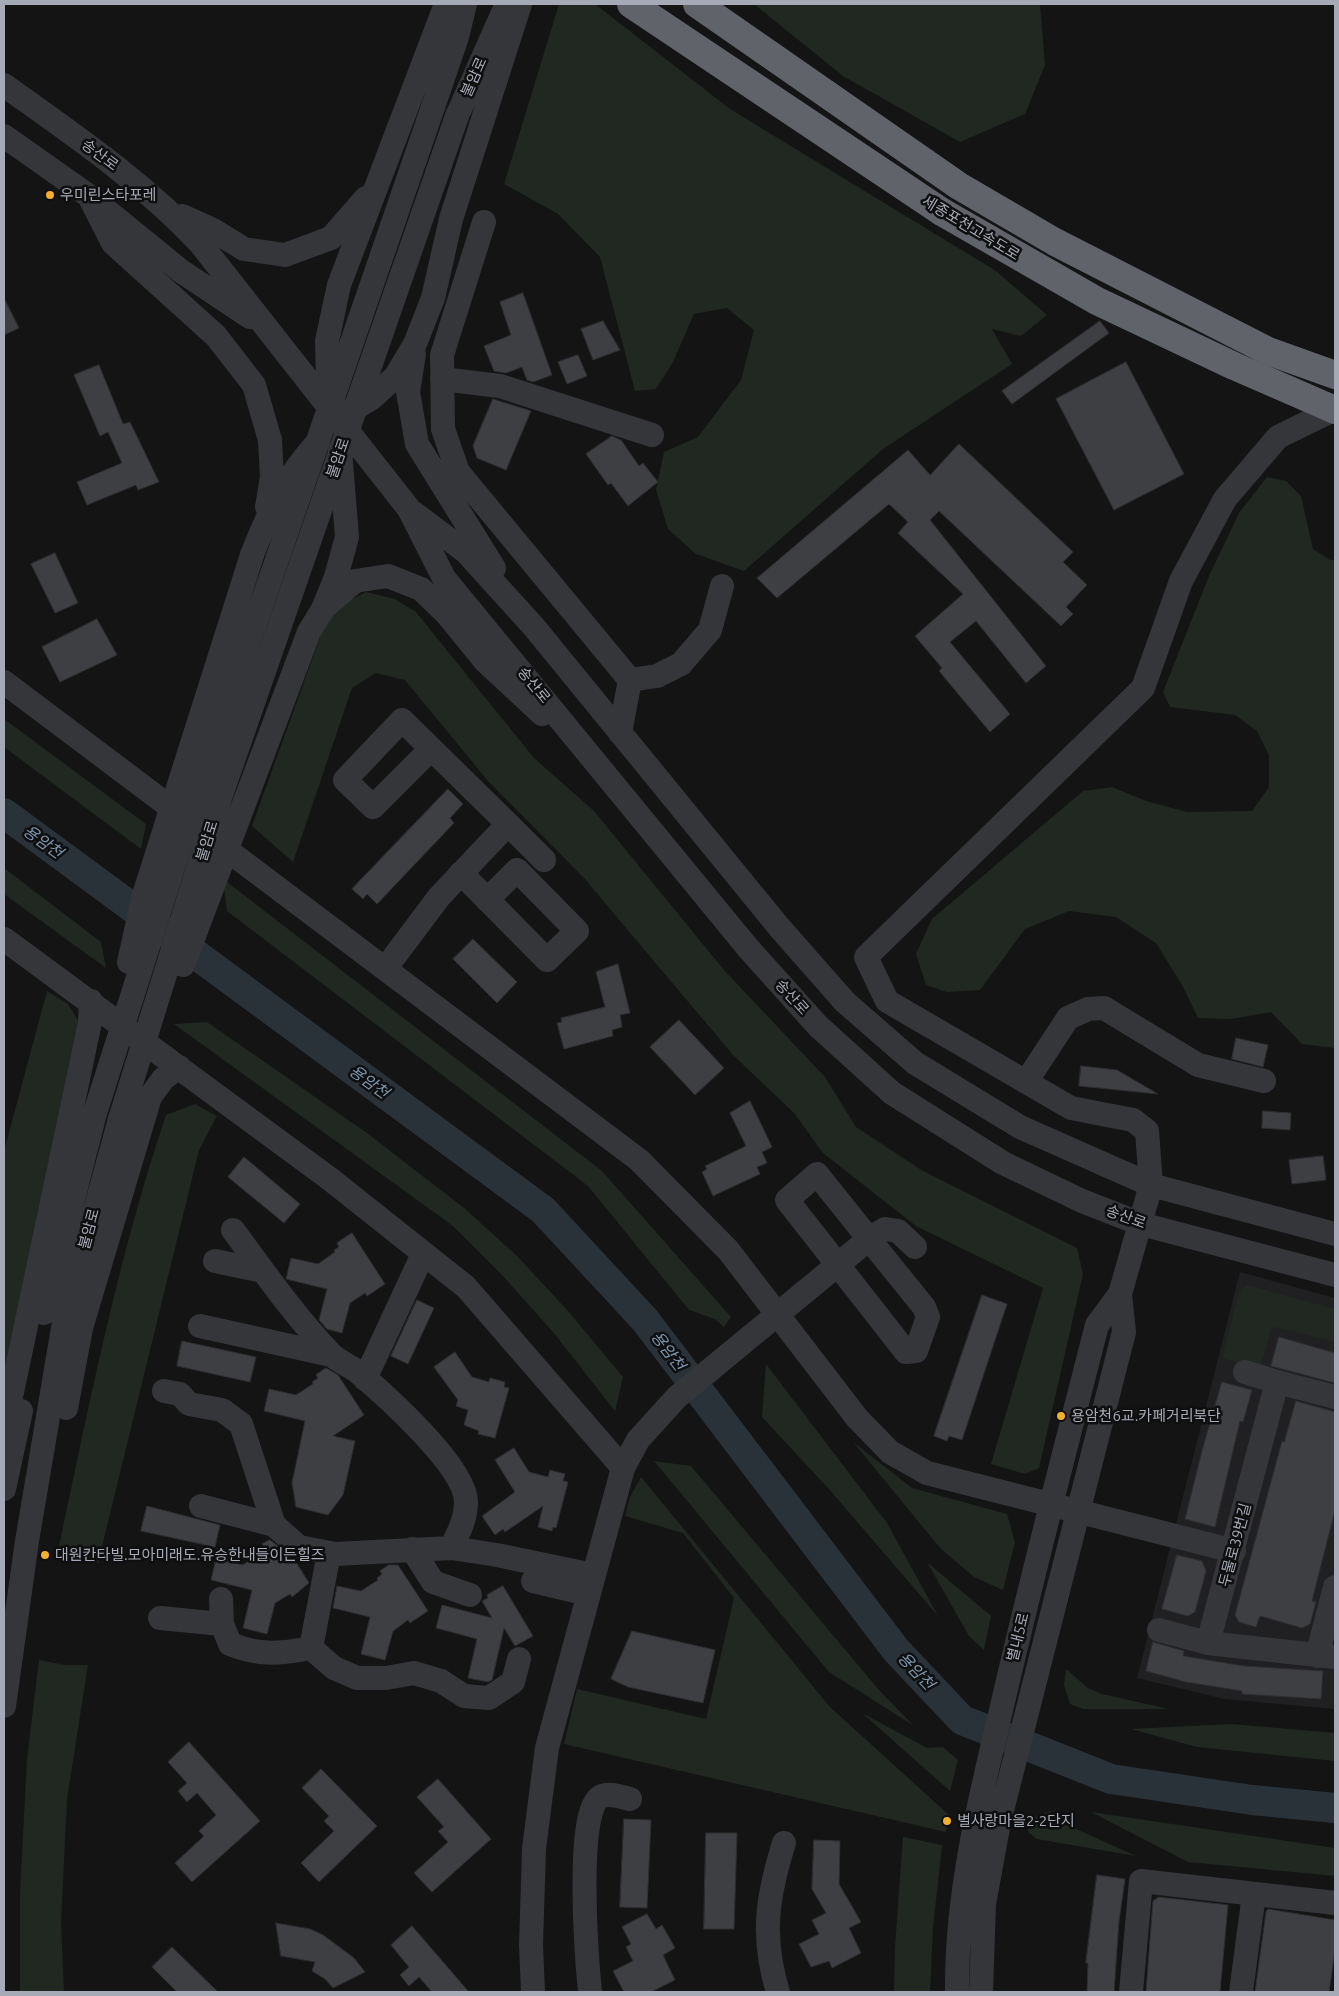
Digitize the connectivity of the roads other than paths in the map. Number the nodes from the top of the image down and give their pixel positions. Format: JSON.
{"nodes":[{"id":1,"x":446,"y":4,"type":"edge"},
{"id":2,"x":465,"y":4,"type":"edge"},
{"id":3,"x":507,"y":4,"type":"edge"},
{"id":4,"x":520,"y":4,"type":"edge"},
{"id":5,"x":631,"y":4,"type":"edge"},
{"id":6,"x":697,"y":4,"type":"edge"},
{"id":7,"x":4,"y":84,"type":"edge"},
{"id":8,"x":4,"y":136,"type":"edge"},
{"id":9,"x":381,"y":179,"type":"junction"},
{"id":10,"x":89,"y":196,"type":"junction"},
{"id":11,"x":171,"y":211,"type":"junction"},
{"id":12,"x":484,"y":222,"type":"dead end"},
{"id":13,"x":265,"y":326,"type":"junction"},
{"id":14,"x":415,"y":344,"type":"junction"},
{"id":15,"x":1335,"y":375,"type":"edge"},
{"id":16,"x":442,"y":379,"type":"junction"},
{"id":17,"x":1335,"y":410,"type":"edge"},
{"id":18,"x":338,"y":419,"type":"junction"},
{"id":19,"x":652,"y":435,"type":"dead end"},
{"id":20,"x":408,"y":509,"type":"junction"},
{"id":21,"x":264,"y":523,"type":"junction"},
{"id":22,"x":722,"y":586,"type":"dead end"},
{"id":23,"x":322,"y":609,"type":"junction"},
{"id":24,"x":523,"y":617,"type":"junction"},
{"id":25,"x":630,"y":680,"type":"junction"},
{"id":26,"x":4,"y":682,"type":"edge"},
{"id":27,"x":620,"y":733,"type":"junction"},
{"id":28,"x":432,"y":749,"type":"dead end"},
{"id":29,"x":611,"y":780,"type":"junction"},
{"id":30,"x":508,"y":824,"type":"junction"},
{"id":31,"x":544,"y":860,"type":"dead end"},
{"id":32,"x":461,"y":874,"type":"junction"},
{"id":33,"x":487,"y":900,"type":"dead end"},
{"id":34,"x":4,"y":939,"type":"edge"},
{"id":35,"x":385,"y":969,"type":"junction"},
{"id":36,"x":91,"y":1001,"type":"junction"},
{"id":37,"x":179,"y":1067,"type":"junction"},
{"id":38,"x":1264,"y":1081,"type":"dead end"},
{"id":39,"x":1026,"y":1082,"type":"junction"},
{"id":40,"x":95,"y":1113,"type":"junction"},
{"id":41,"x":120,"y":1119,"type":"junction"},
{"id":42,"x":1151,"y":1185,"type":"junction"},
{"id":43,"x":1141,"y":1224,"type":"junction"},
{"id":44,"x":233,"y":1230,"type":"dead end"},
{"id":45,"x":1335,"y":1234,"type":"edge"},
{"id":46,"x":869,"y":1240,"type":"junction"},
{"id":47,"x":915,"y":1247,"type":"dead end"},
{"id":48,"x":423,"y":1254,"type":"junction"},
{"id":49,"x":215,"y":1261,"type":"dead end"},
{"id":50,"x":838,"y":1265,"type":"junction"},
{"id":51,"x":263,"y":1271,"type":"junction"},
{"id":52,"x":1335,"y":1275,"type":"edge"},
{"id":53,"x":1120,"y":1294,"type":"junction"},
{"id":54,"x":778,"y":1315,"type":"junction"},
{"id":55,"x":200,"y":1326,"type":"dead end"},
{"id":56,"x":332,"y":1355,"type":"junction"},
{"id":57,"x":1244,"y":1372,"type":"dead end"},
{"id":58,"x":365,"y":1379,"type":"junction"},
{"id":59,"x":1278,"y":1382,"type":"junction"},
{"id":60,"x":164,"y":1391,"type":"dead end"},
{"id":61,"x":1335,"y":1397,"type":"edge"},
{"id":62,"x":4,"y":1430,"type":"edge"},
{"id":63,"x":623,"y":1468,"type":"junction"},
{"id":64,"x":4,"y":1489,"type":"edge"},
{"id":65,"x":1052,"y":1504,"type":"junction"},
{"id":66,"x":201,"y":1506,"type":"dead end"},
{"id":67,"x":1088,"y":1513,"type":"junction"},
{"id":68,"x":274,"y":1525,"type":"junction"},
{"id":69,"x":27,"y":1541,"type":"junction"},
{"id":70,"x":451,"y":1548,"type":"junction"},
{"id":71,"x":412,"y":1549,"type":"junction"},
{"id":72,"x":1234,"y":1551,"type":"junction"},
{"id":73,"x":329,"y":1553,"type":"junction"},
{"id":74,"x":533,"y":1581,"type":"dead end"},
{"id":75,"x":591,"y":1584,"type":"junction"},
{"id":76,"x":1335,"y":1587,"type":"edge"},
{"id":77,"x":470,"y":1595,"type":"dead end"},
{"id":78,"x":221,"y":1599,"type":"dead end"},
{"id":79,"x":160,"y":1618,"type":"dead end"},
{"id":80,"x":222,"y":1624,"type":"junction"},
{"id":81,"x":1159,"y":1630,"type":"dead end"},
{"id":82,"x":1208,"y":1644,"type":"junction"},
{"id":83,"x":311,"y":1648,"type":"junction"},
{"id":84,"x":1326,"y":1656,"type":"edge"},
{"id":85,"x":519,"y":1659,"type":"dead end"},
{"id":86,"x":4,"y":1706,"type":"edge"},
{"id":87,"x":630,"y":1799,"type":"dead end"},
{"id":88,"x":784,"y":1843,"type":"dead end"},
{"id":89,"x":1254,"y":1894,"type":"junction"},
{"id":90,"x":1335,"y":1903,"type":"edge"},
{"id":91,"x":534,"y":1992,"type":"edge"},
{"id":92,"x":590,"y":1992,"type":"edge"},
{"id":93,"x":778,"y":1992,"type":"edge"},
{"id":94,"x":957,"y":1992,"type":"edge"},
{"id":95,"x":981,"y":1992,"type":"edge"},
{"id":96,"x":1131,"y":1992,"type":"edge"},
{"id":97,"x":1241,"y":1992,"type":"edge"}],
"edges":[{"from":1,"to":9,"type":"street"},
{"from":2,"to":40,"type":"street","name":"불암로","bridge":true},
{"from":3,"to":41,"type":"street","name":"불암로","bridge":true},
{"from":4,"to":14,"type":"street"},
{"from":5,"to":17,"type":"highway","name":"세종포천고속도로","bridge":true},
{"from":6,"to":15,"type":"highway","name":"세종포천고속도로"},
{"from":7,"to":11,"type":"street","name":"송산로"},
{"from":8,"to":10,"type":"street","name":"송산로"},
{"from":9,"to":11,"type":"street"},
{"from":9,"to":18,"type":"street"},
{"from":10,"to":13,"type":"street","name":"송산로"},
{"from":10,"to":21,"type":"street"},
{"from":11,"to":13,"type":"street","name":"송산로"},
{"from":12,"to":16,"type":"street"},
{"from":13,"to":18,"type":"street","name":"송산로"},
{"from":14,"to":18,"type":"street"},
{"from":14,"to":24,"type":"street"},
{"from":16,"to":19,"type":"street"},
{"from":16,"to":25,"type":"street"},
{"from":17,"to":39,"type":"street","name":"별내5로"},
{"from":18,"to":20,"type":"street","name":"송산로"},
{"from":18,"to":21,"type":"street"},
{"from":18,"to":23,"type":"street"},
{"from":20,"to":24,"type":"street","name":"송산로"},
{"from":20,"to":29,"type":"street","name":"송산로"},
{"from":21,"to":40,"type":"street","bridge":true},
{"from":22,"to":25,"type":"street"},
{"from":23,"to":29,"type":"street"},
{"from":23,"to":41,"type":"street","bridge":true},
{"from":24,"to":27,"type":"street","name":"송산로"},
{"from":25,"to":27,"type":"street"},
{"from":26,"to":35,"type":"street"},
{"from":27,"to":42,"type":"street","name":"송산로"},
{"from":28,"to":30,"type":"street"},
{"from":29,"to":43,"type":"street","name":"송산로"},
{"from":30,"to":31,"type":"street"},
{"from":30,"to":32,"type":"street"},
{"from":32,"to":33,"type":"street"},
{"from":32,"to":35,"type":"street"},
{"from":34,"to":36,"type":"street"},
{"from":35,"to":54,"type":"street"},
{"from":36,"to":37,"type":"street"},
{"from":36,"to":62,"type":"street"},
{"from":37,"to":48,"type":"street"},
{"from":37,"to":69,"type":"street"},
{"from":38,"to":39,"type":"street"},
{"from":39,"to":42,"type":"street","name":"별내5로"},
{"from":40,"to":64,"type":"street","name":"불암로"},
{"from":41,"to":69,"type":"street","name":"불암로"},
{"from":42,"to":43,"type":"street","name":"별내5로"},
{"from":42,"to":45,"type":"street","name":"송산로"},
{"from":43,"to":52,"type":"street","name":"송산로"},
{"from":43,"to":53,"type":"street","name":"별내5로"},
{"from":44,"to":51,"type":"street"},
{"from":46,"to":47,"type":"street"},
{"from":46,"to":50,"type":"street"},
{"from":46,"to":50,"type":"street"},
{"from":46,"to":50,"type":"street"},
{"from":48,"to":58,"type":"street"},
{"from":48,"to":63,"type":"street"},
{"from":49,"to":51,"type":"street"},
{"from":50,"to":54,"type":"street"},
{"from":51,"to":56,"type":"street"},
{"from":53,"to":65,"type":"street","name":"별내5로"},
{"from":53,"to":67,"type":"street","name":"별내5로"},
{"from":54,"to":63,"type":"street"},
{"from":54,"to":65,"type":"street"},
{"from":55,"to":56,"type":"street"},
{"from":56,"to":58,"type":"street"},
{"from":57,"to":59,"type":"street"},
{"from":58,"to":70,"type":"street"},
{"from":59,"to":61,"type":"street"},
{"from":59,"to":72,"type":"street","name":"두물로39번길"},
{"from":60,"to":68,"type":"street"},
{"from":63,"to":75,"type":"street"},
{"from":65,"to":67,"type":"street"},
{"from":65,"to":94,"type":"street","name":"별내5로"},
{"from":66,"to":68,"type":"street"},
{"from":67,"to":72,"type":"street"},
{"from":67,"to":95,"type":"street","name":"별내5로"},
{"from":68,"to":73,"type":"street"},
{"from":69,"to":86,"type":"street","name":"불암로"},
{"from":70,"to":71,"type":"street"},
{"from":70,"to":75,"type":"street"},
{"from":71,"to":73,"type":"street"},
{"from":71,"to":77,"type":"street"},
{"from":72,"to":82,"type":"street","name":"두물로39번길"},
{"from":73,"to":83,"type":"street"},
{"from":74,"to":75,"type":"street"},
{"from":75,"to":91,"type":"street"},
{"from":76,"to":84,"type":"street"},
{"from":78,"to":80,"type":"street"},
{"from":79,"to":80,"type":"street"},
{"from":80,"to":83,"type":"street"},
{"from":81,"to":82,"type":"street"},
{"from":82,"to":84,"type":"street"},
{"from":83,"to":85,"type":"street"},
{"from":87,"to":92,"type":"street"},
{"from":88,"to":93,"type":"street"},
{"from":89,"to":90,"type":"street"},
{"from":89,"to":96,"type":"street"},
{"from":89,"to":97,"type":"street"}]}
